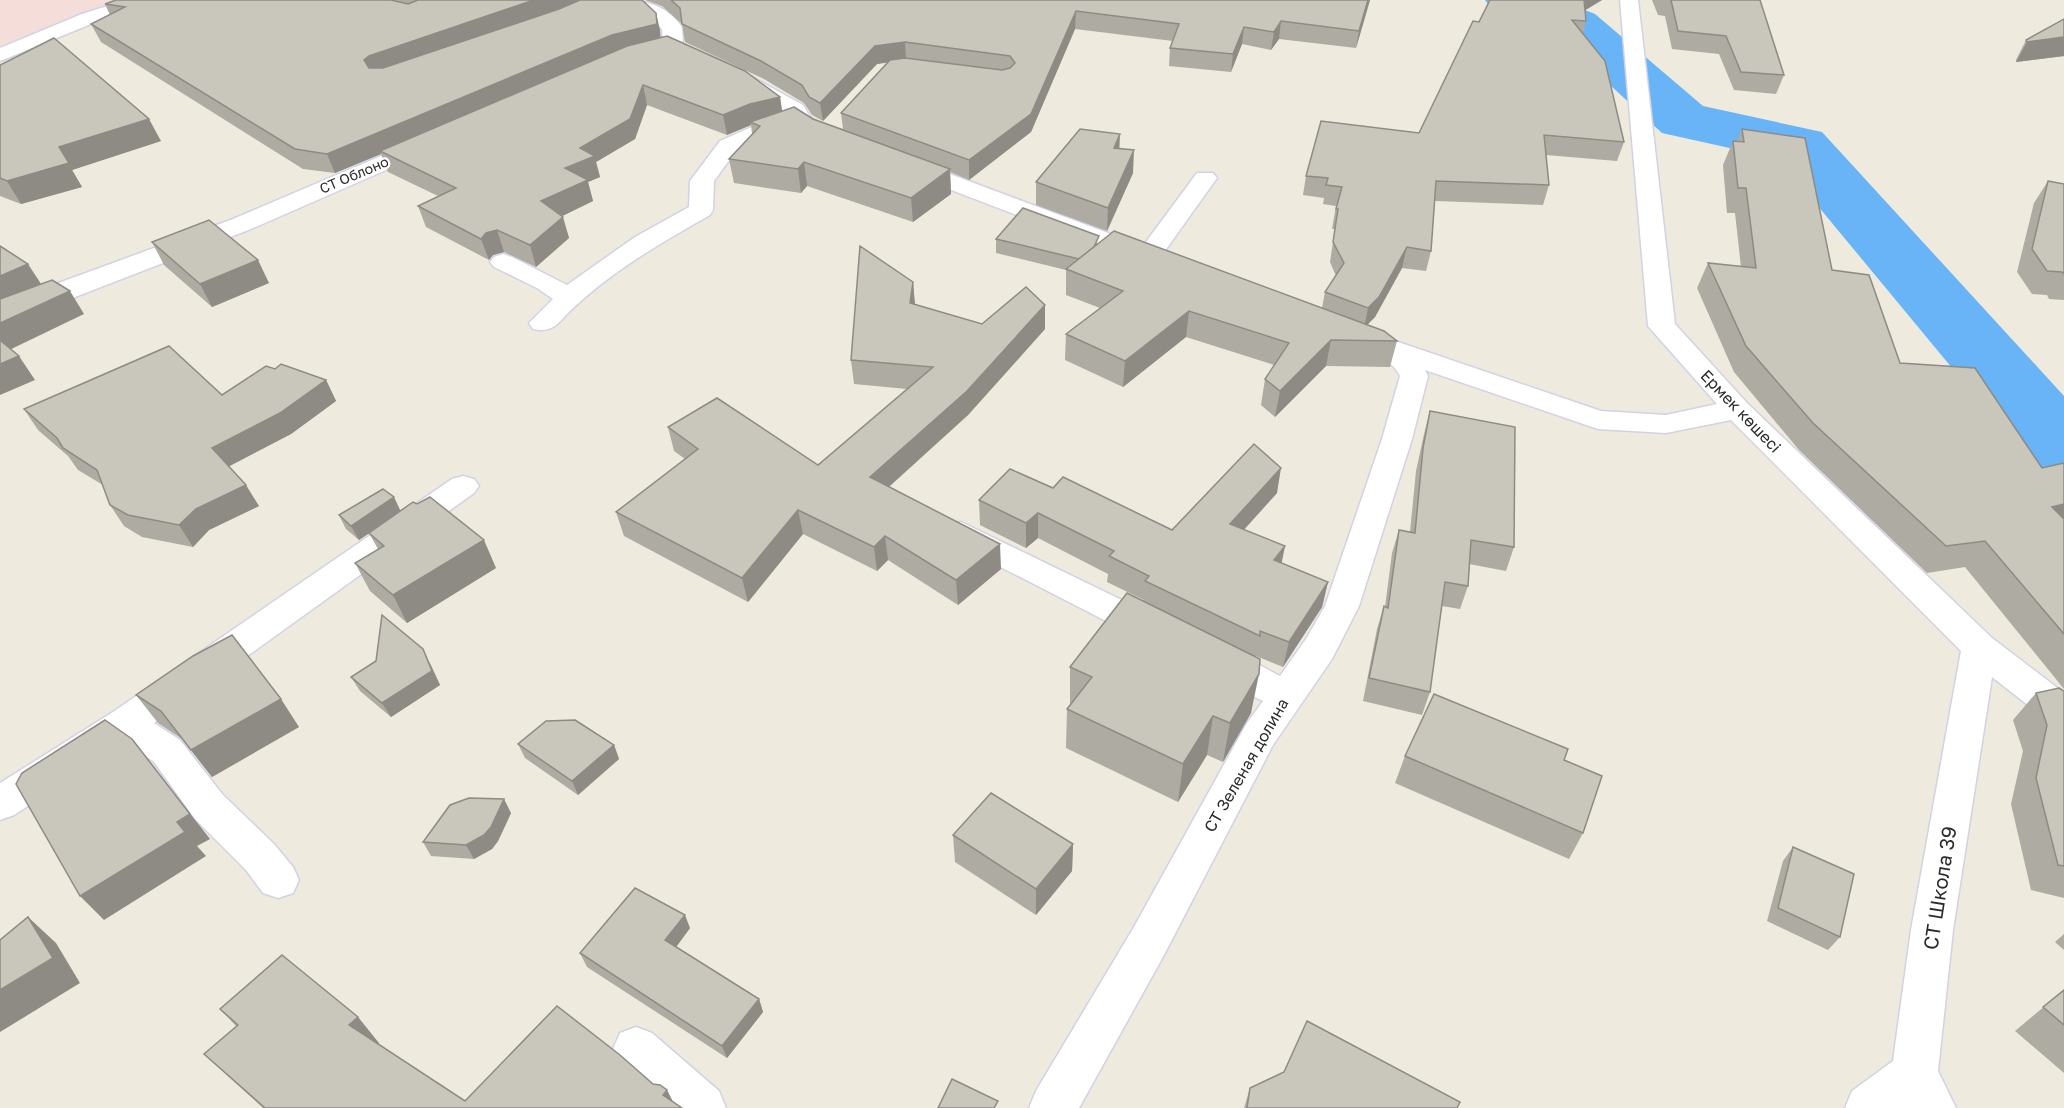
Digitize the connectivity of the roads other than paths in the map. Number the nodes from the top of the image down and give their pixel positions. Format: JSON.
{"nodes":[{"id":1,"x":145,"y":0,"type":"edge"},
{"id":2,"x":611,"y":0,"type":"edge"},
{"id":3,"x":1629,"y":0,"type":"edge"},
{"id":4,"x":633,"y":2,"type":"edge"},
{"id":5,"x":0,"y":55,"type":"edge"},
{"id":6,"x":614,"y":64,"type":"edge"},
{"id":7,"x":725,"y":70,"type":"edge"},
{"id":8,"x":801,"y":122,"type":"junction"},
{"id":9,"x":837,"y":133,"type":"edge"},
{"id":10,"x":446,"y":136,"type":"edge"},
{"id":11,"x":890,"y":158,"type":"edge"},
{"id":12,"x":1205,"y":178,"type":"dead end"},
{"id":13,"x":503,"y":262,"type":"dead end"},
{"id":14,"x":568,"y":297,"type":"junction"},
{"id":15,"x":0,"y":318,"type":"edge"},
{"id":16,"x":543,"y":323,"type":"dead end"},
{"id":17,"x":1326,"y":325,"type":"edge"},
{"id":18,"x":1387,"y":349,"type":"junction"},
{"id":19,"x":1737,"y":409,"type":"junction"},
{"id":20,"x":463,"y":486,"type":"dead end"},
{"id":21,"x":933,"y":518,"type":"edge"},
{"id":22,"x":1979,"y":647,"type":"junction"},
{"id":23,"x":1287,"y":696,"type":"junction"},
{"id":24,"x":2064,"y":713,"type":"edge"},
{"id":25,"x":126,"y":723,"type":"junction"},
{"id":26,"x":0,"y":803,"type":"edge"},
{"id":27,"x":278,"y":880,"type":"dead end"},
{"id":28,"x":636,"y":1049,"type":"dead end"},
{"id":29,"x":1924,"y":1090,"type":"edge"},
{"id":30,"x":702,"y":1108,"type":"edge"},
{"id":31,"x":1053,"y":1108,"type":"edge"},
{"id":32,"x":1869,"y":1108,"type":"edge"}],
"edges":[{"from":1,"to":5,"type":"street"},
{"from":2,"to":4,"type":"street"},
{"from":3,"to":19,"type":"street","name":"Ермек көшесі"},
{"from":4,"to":6,"type":"street"},
{"from":7,"to":8,"type":"street"},
{"from":8,"to":9,"type":"street"},
{"from":8,"to":14,"type":"street"},
{"from":10,"to":15,"type":"street","name":"СТ Облоно"},
{"from":11,"to":12,"type":"street"},
{"from":13,"to":14,"type":"street"},
{"from":14,"to":16,"type":"street"},
{"from":17,"to":18,"type":"street","name":"СТ Зеленая долина"},
{"from":18,"to":19,"type":"street","name":"СТ Зеленая долина"},
{"from":18,"to":23,"type":"street","name":"СТ Зеленая долина"},
{"from":19,"to":22,"type":"street","name":"Ермек көшесі"},
{"from":20,"to":25,"type":"street"},
{"from":21,"to":23,"type":"street"},
{"from":22,"to":24,"type":"street","name":"Ермек көшесі"},
{"from":22,"to":29,"type":"street","name":"СТ Школа 39"},
{"from":23,"to":31,"type":"street","name":"СТ Зеленая долина"},
{"from":25,"to":26,"type":"street"},
{"from":25,"to":27,"type":"street"},
{"from":28,"to":30,"type":"street"},
{"from":29,"to":32,"type":"street","name":"СТ Школа 39"}]}
